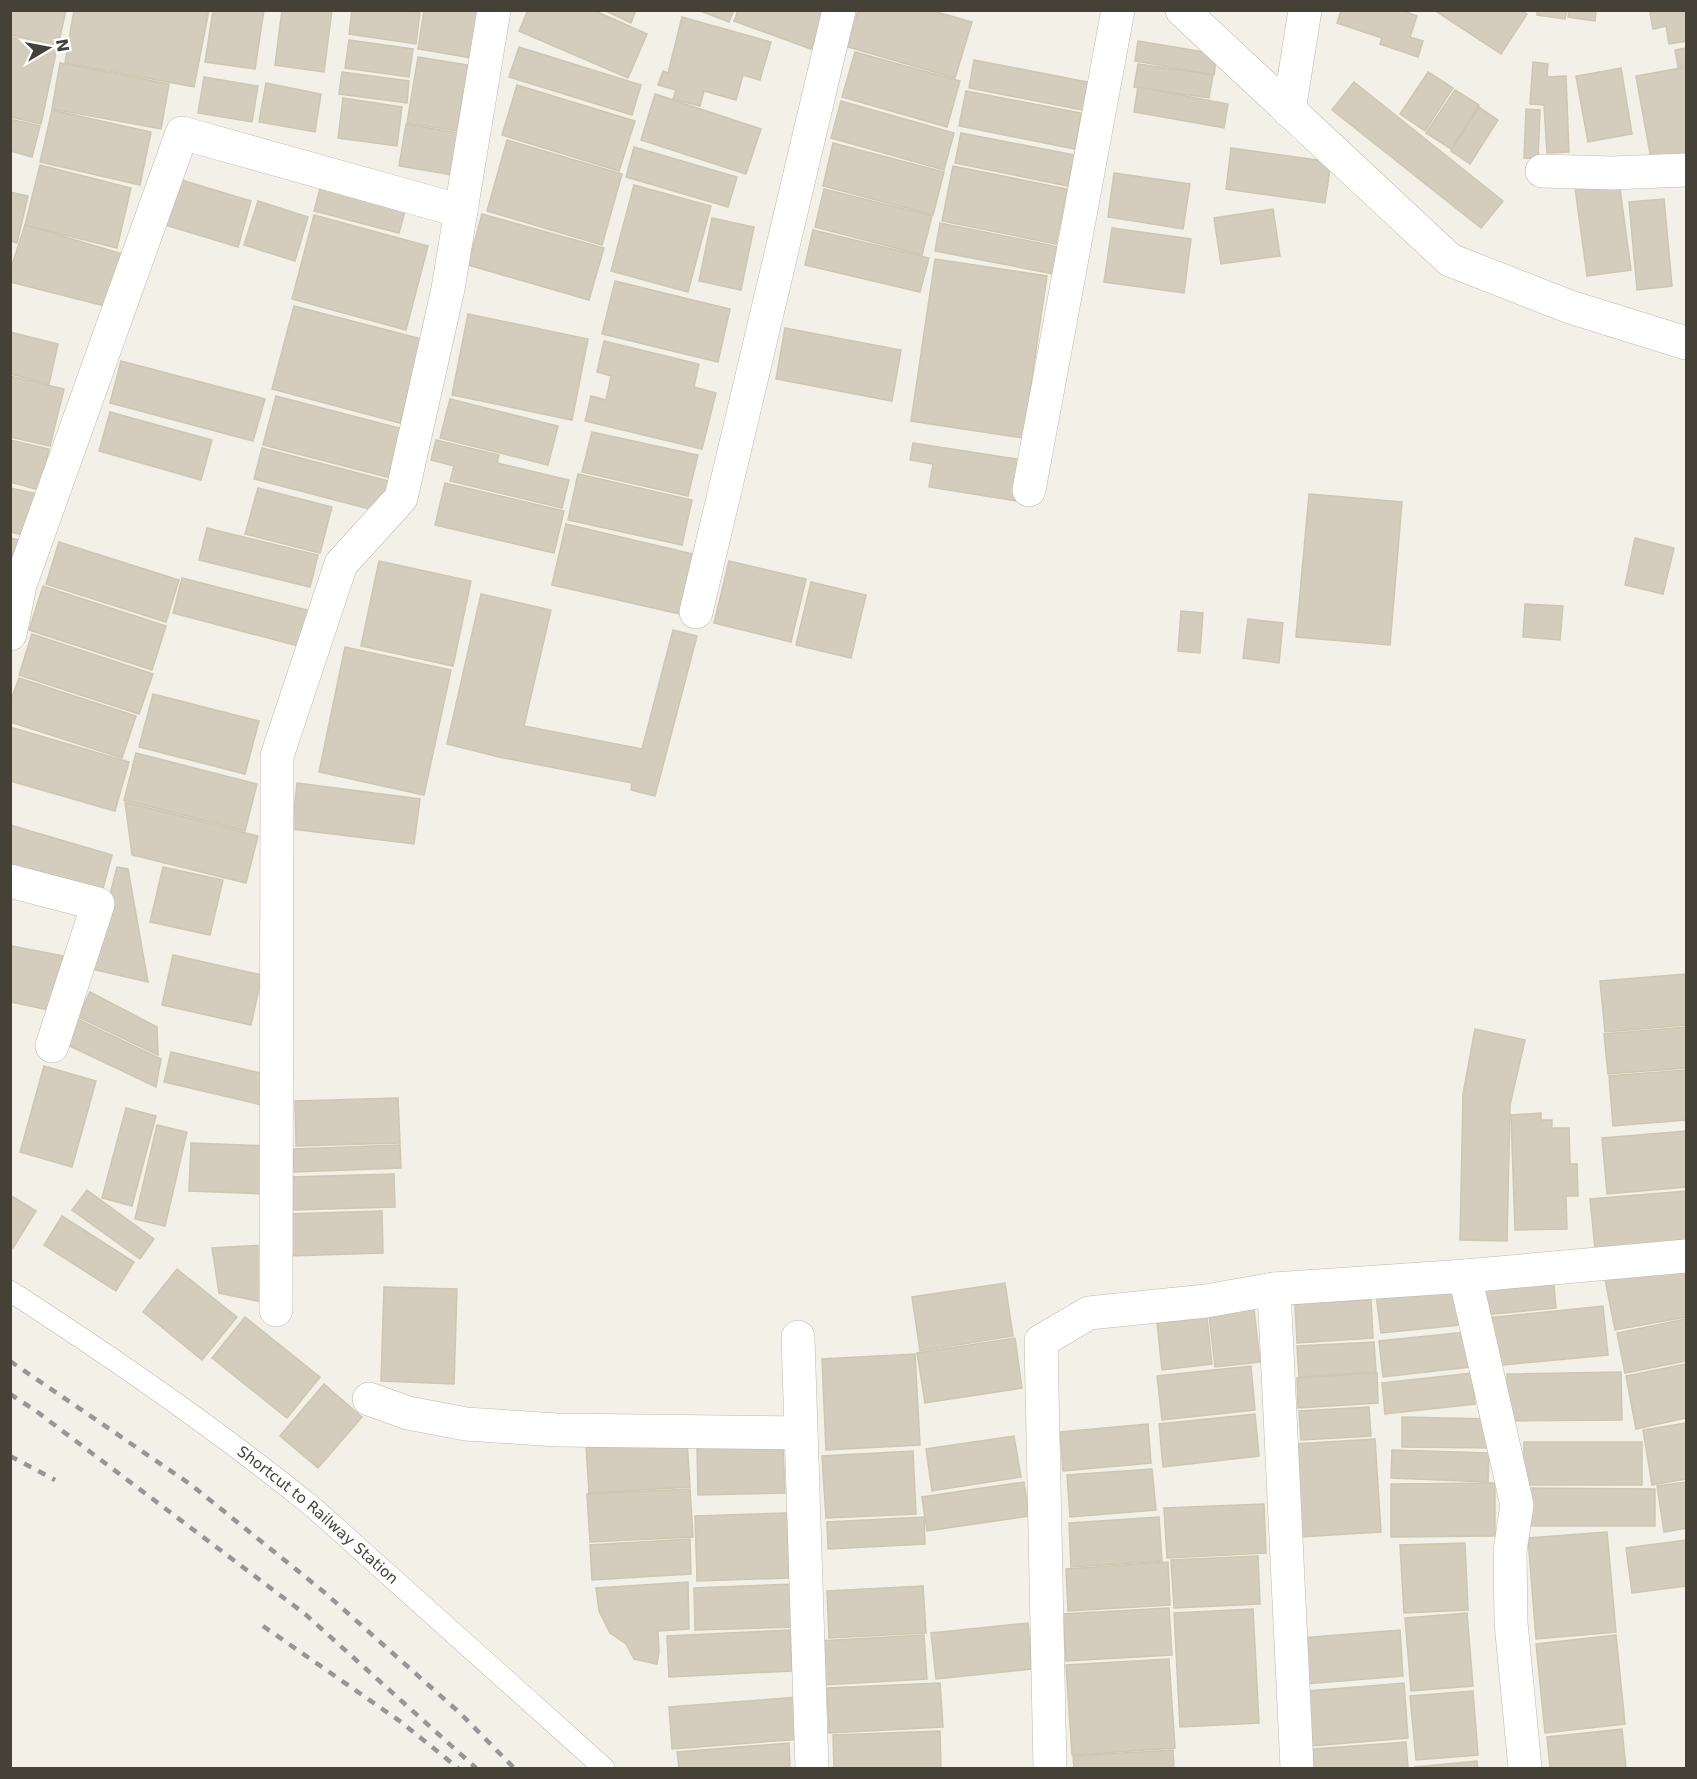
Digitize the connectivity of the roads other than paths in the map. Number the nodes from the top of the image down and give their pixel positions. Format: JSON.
{"nodes":[{"id":1,"x":494,"y":10,"type":"edge"},
{"id":2,"x":839,"y":10,"type":"edge"},
{"id":3,"x":1118,"y":10,"type":"edge"},
{"id":4,"x":1182,"y":10,"type":"edge"},
{"id":5,"x":1305,"y":10,"type":"edge"},
{"id":6,"x":1289,"y":111,"type":"junction"},
{"id":7,"x":1686,"y":170,"type":"edge"},
{"id":8,"x":1542,"y":171,"type":"dead end"},
{"id":9,"x":461,"y":211,"type":"junction"},
{"id":10,"x":1686,"y":343,"type":"edge"},
{"id":11,"x":1029,"y":490,"type":"dead end"},
{"id":12,"x":696,"y":612,"type":"dead end"},
{"id":13,"x":10,"y":634,"type":"edge"},
{"id":14,"x":10,"y":881,"type":"edge"},
{"id":15,"x":52,"y":1046,"type":"dead end"},
{"id":16,"x":1686,"y":1256,"type":"edge"},
{"id":17,"x":1465,"y":1276,"type":"junction"},
{"id":18,"x":1274,"y":1289,"type":"junction"},
{"id":19,"x":10,"y":1291,"type":"edge"},
{"id":20,"x":276,"y":1310,"type":"dead end"},
{"id":21,"x":798,"y":1337,"type":"dead end"},
{"id":22,"x":369,"y":1399,"type":"dead end"},
{"id":23,"x":801,"y":1433,"type":"junction"},
{"id":24,"x":604,"y":1768,"type":"edge"},
{"id":25,"x":812,"y":1768,"type":"edge"},
{"id":26,"x":1050,"y":1768,"type":"edge"},
{"id":27,"x":1298,"y":1768,"type":"edge"},
{"id":28,"x":1525,"y":1768,"type":"edge"}],
"edges":[{"from":1,"to":9,"type":"street"},
{"from":2,"to":12,"type":"street"},
{"from":3,"to":11,"type":"street"},
{"from":4,"to":6,"type":"street"},
{"from":5,"to":6,"type":"street"},
{"from":6,"to":10,"type":"street"},
{"from":7,"to":8,"type":"street"},
{"from":9,"to":13,"type":"street"},
{"from":9,"to":20,"type":"street"},
{"from":14,"to":15,"type":"street"},
{"from":16,"to":17,"type":"street"},
{"from":17,"to":18,"type":"street"},
{"from":17,"to":28,"type":"street"},
{"from":18,"to":26,"type":"street"},
{"from":18,"to":27,"type":"street"},
{"from":19,"to":24,"type":"lane","name":"Shortcut to Railway Station"},
{"from":21,"to":23,"type":"street"},
{"from":22,"to":23,"type":"street"},
{"from":23,"to":25,"type":"street"}]}
